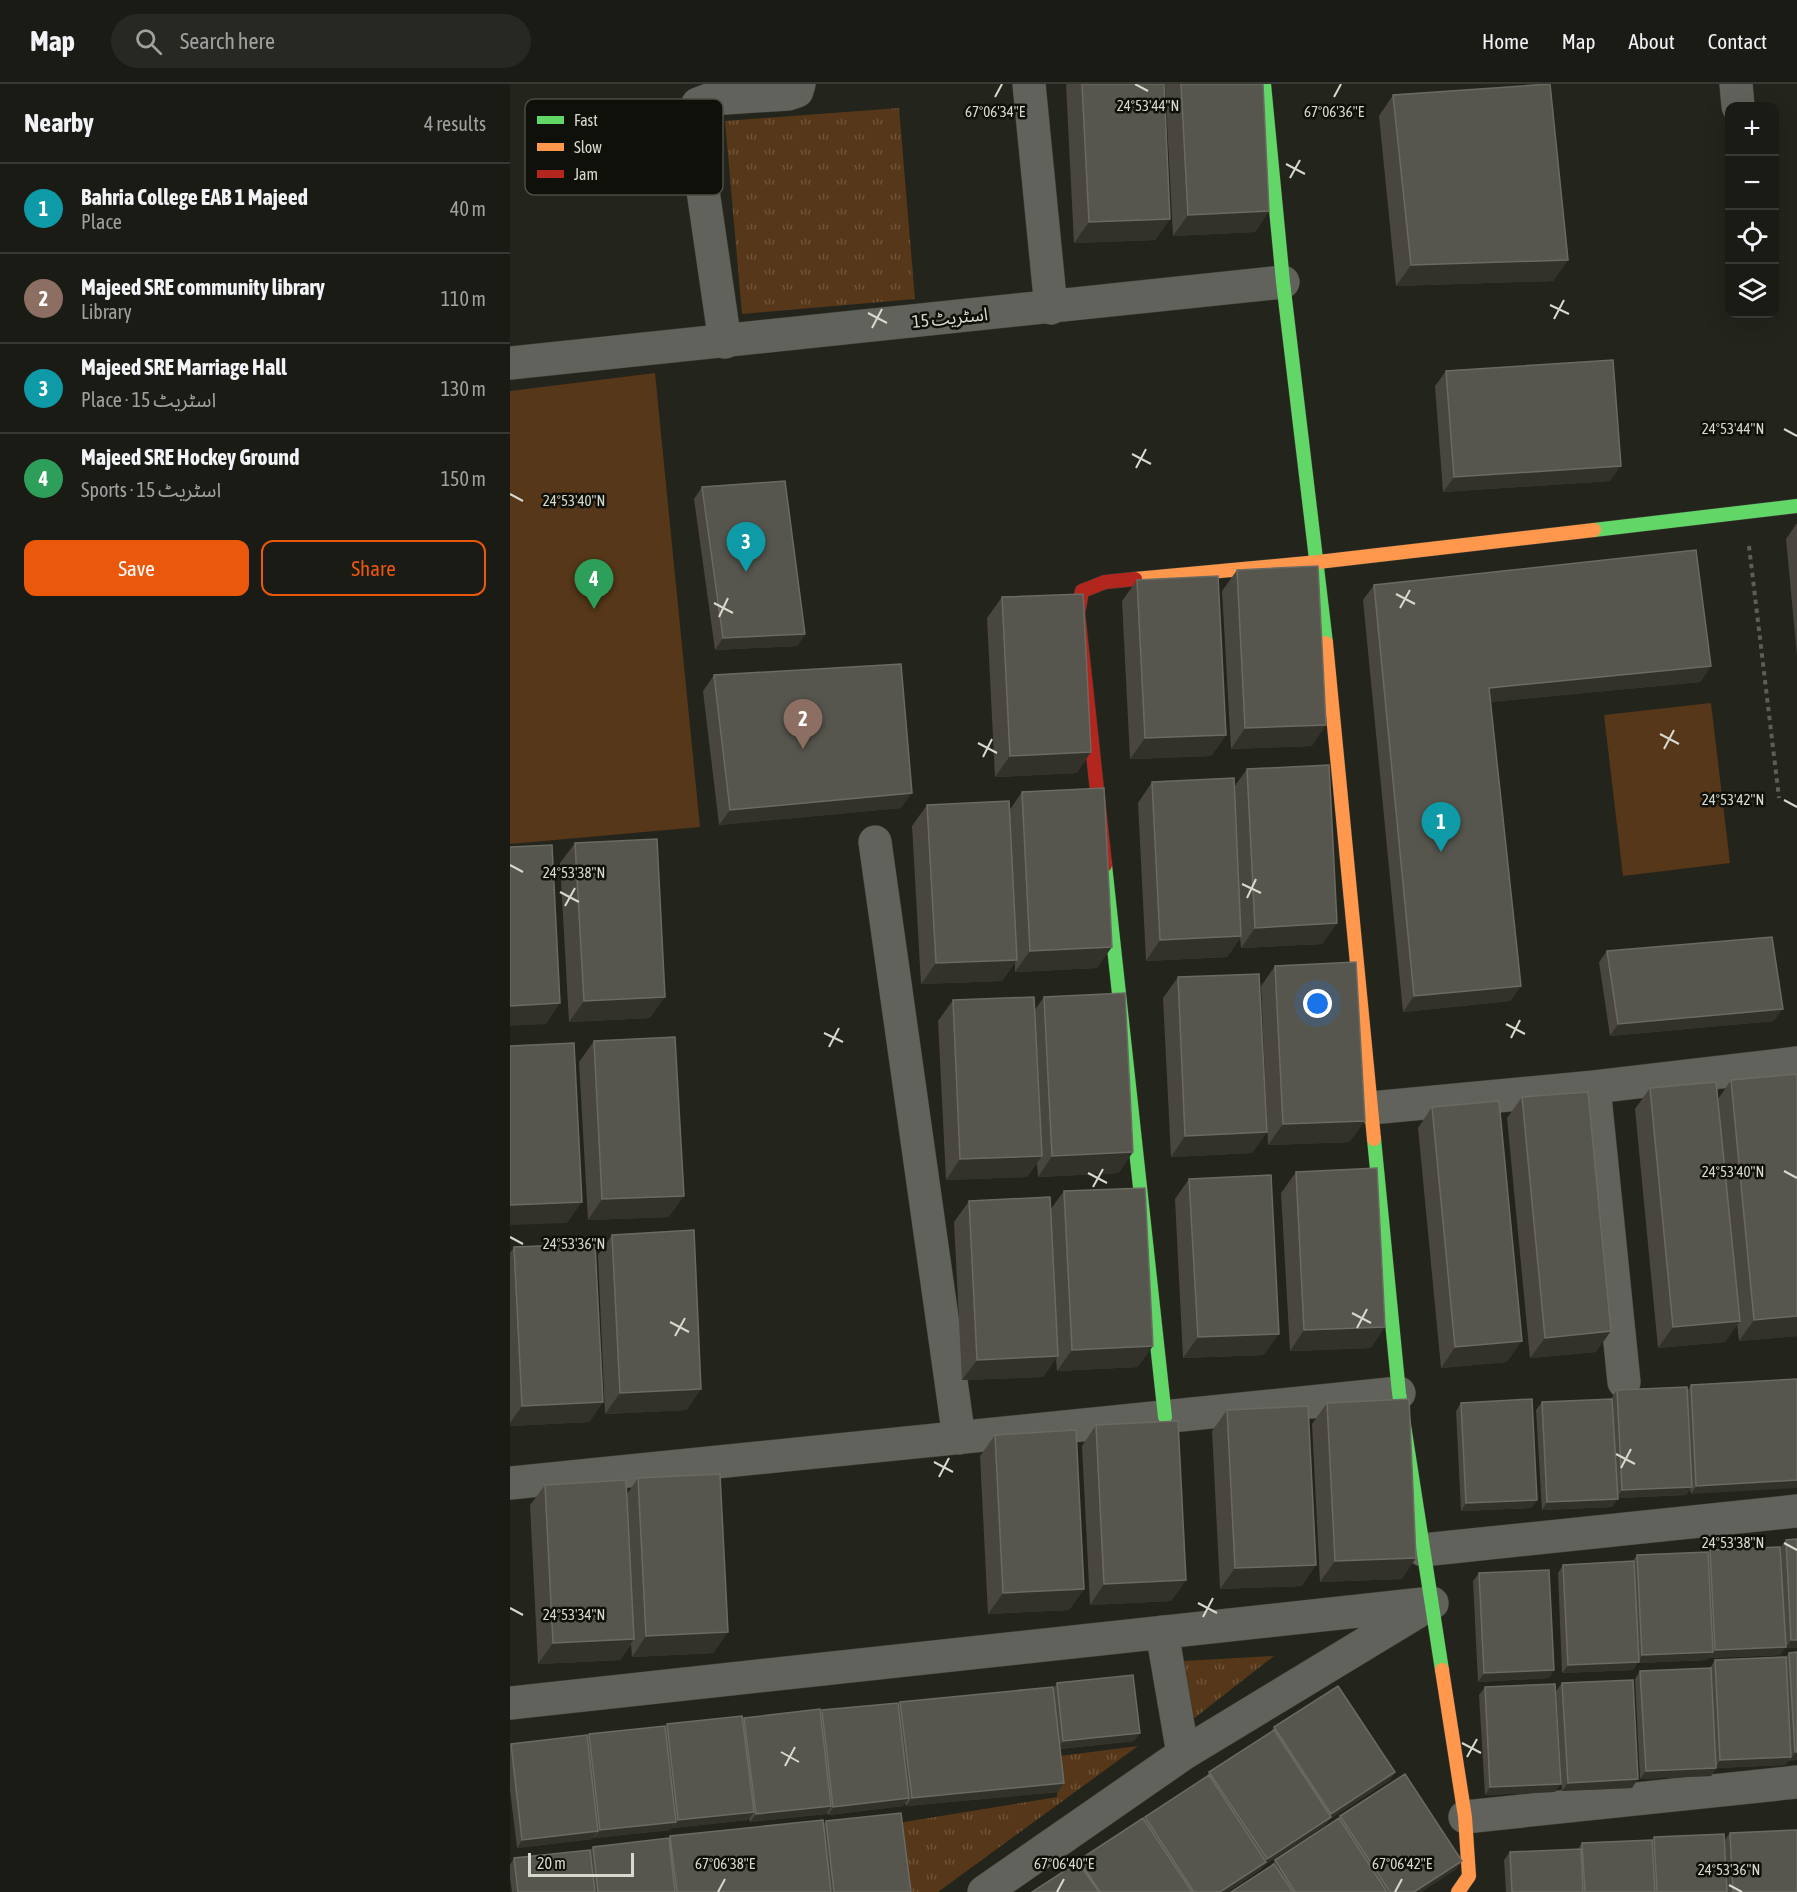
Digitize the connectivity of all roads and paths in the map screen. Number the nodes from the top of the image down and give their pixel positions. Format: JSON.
{"nodes":[{"id":1,"x":799,"y":84,"type":"edge"},
{"id":2,"x":1029,"y":84,"type":"edge"},
{"id":3,"x":1264,"y":84,"type":"edge"},
{"id":4,"x":1736,"y":84,"type":"edge"},
{"id":5,"x":711,"y":99,"type":"edge"},
{"id":6,"x":1738,"y":102,"type":"edge"},
{"id":7,"x":704,"y":195,"type":"edge"},
{"id":8,"x":1283,"y":282,"type":"junction"},
{"id":9,"x":1051,"y":308,"type":"junction"},
{"id":10,"x":725,"y":342,"type":"junction"},
{"id":11,"x":510,"y":363,"type":"edge"},
{"id":12,"x":1797,"y":506,"type":"edge"},
{"id":13,"x":1745,"y":512,"type":"junction"},
{"id":14,"x":1318,"y":562,"type":"junction"},
{"id":15,"x":1779,"y":798,"type":"dead end"},
{"id":16,"x":875,"y":842,"type":"dead end"},
{"id":17,"x":1797,"y":1063,"type":"edge"},
{"id":18,"x":1594,"y":1087,"type":"junction"},
{"id":19,"x":1371,"y":1108,"type":"junction"},
{"id":20,"x":1624,"y":1382,"type":"dead end"},
{"id":21,"x":1399,"y":1393,"type":"junction"},
{"id":22,"x":1165,"y":1417,"type":"junction"},
{"id":23,"x":959,"y":1438,"type":"junction"},
{"id":24,"x":510,"y":1483,"type":"edge"},
{"id":25,"x":1797,"y":1511,"type":"edge"},
{"id":26,"x":1424,"y":1550,"type":"junction"},
{"id":27,"x":1432,"y":1604,"type":"junction"},
{"id":28,"x":1162,"y":1632,"type":"junction"},
{"id":29,"x":510,"y":1703,"type":"edge"},
{"id":30,"x":1184,"y":1754,"type":"junction"},
{"id":31,"x":1797,"y":1782,"type":"edge"},
{"id":32,"x":1465,"y":1818,"type":"junction"},
{"id":33,"x":984,"y":1892,"type":"edge"},
{"id":34,"x":1458,"y":1892,"type":"edge"}],
"edges":[{"from":1,"to":5,"type":"street"},
{"from":2,"to":9,"type":"street"},
{"from":3,"to":8,"type":"street"},
{"from":4,"to":6,"type":"street"},
{"from":7,"to":10,"type":"street"},
{"from":8,"to":9,"type":"street","name":"اسٹریٹ 15"},
{"from":8,"to":14,"type":"street"},
{"from":9,"to":10,"type":"street","name":"اسٹریٹ 15"},
{"from":10,"to":11,"type":"street","name":"اسٹریٹ 15"},
{"from":12,"to":13,"type":"street"},
{"from":13,"to":14,"type":"street"},
{"from":13,"to":15,"type":"path"},
{"from":14,"to":19,"type":"street"},
{"from":14,"to":22,"type":"street"},
{"from":16,"to":23,"type":"street"},
{"from":17,"to":18,"type":"street"},
{"from":18,"to":19,"type":"street"},
{"from":18,"to":20,"type":"street"},
{"from":19,"to":21,"type":"street"},
{"from":21,"to":22,"type":"street"},
{"from":21,"to":26,"type":"street"},
{"from":22,"to":23,"type":"street"},
{"from":23,"to":24,"type":"street"},
{"from":25,"to":26,"type":"street"},
{"from":26,"to":27,"type":"street"},
{"from":27,"to":28,"type":"street"},
{"from":27,"to":30,"type":"street"},
{"from":27,"to":32,"type":"street"},
{"from":28,"to":29,"type":"street"},
{"from":28,"to":30,"type":"street"},
{"from":30,"to":33,"type":"street"},
{"from":31,"to":32,"type":"street"},
{"from":32,"to":34,"type":"street"}]}
